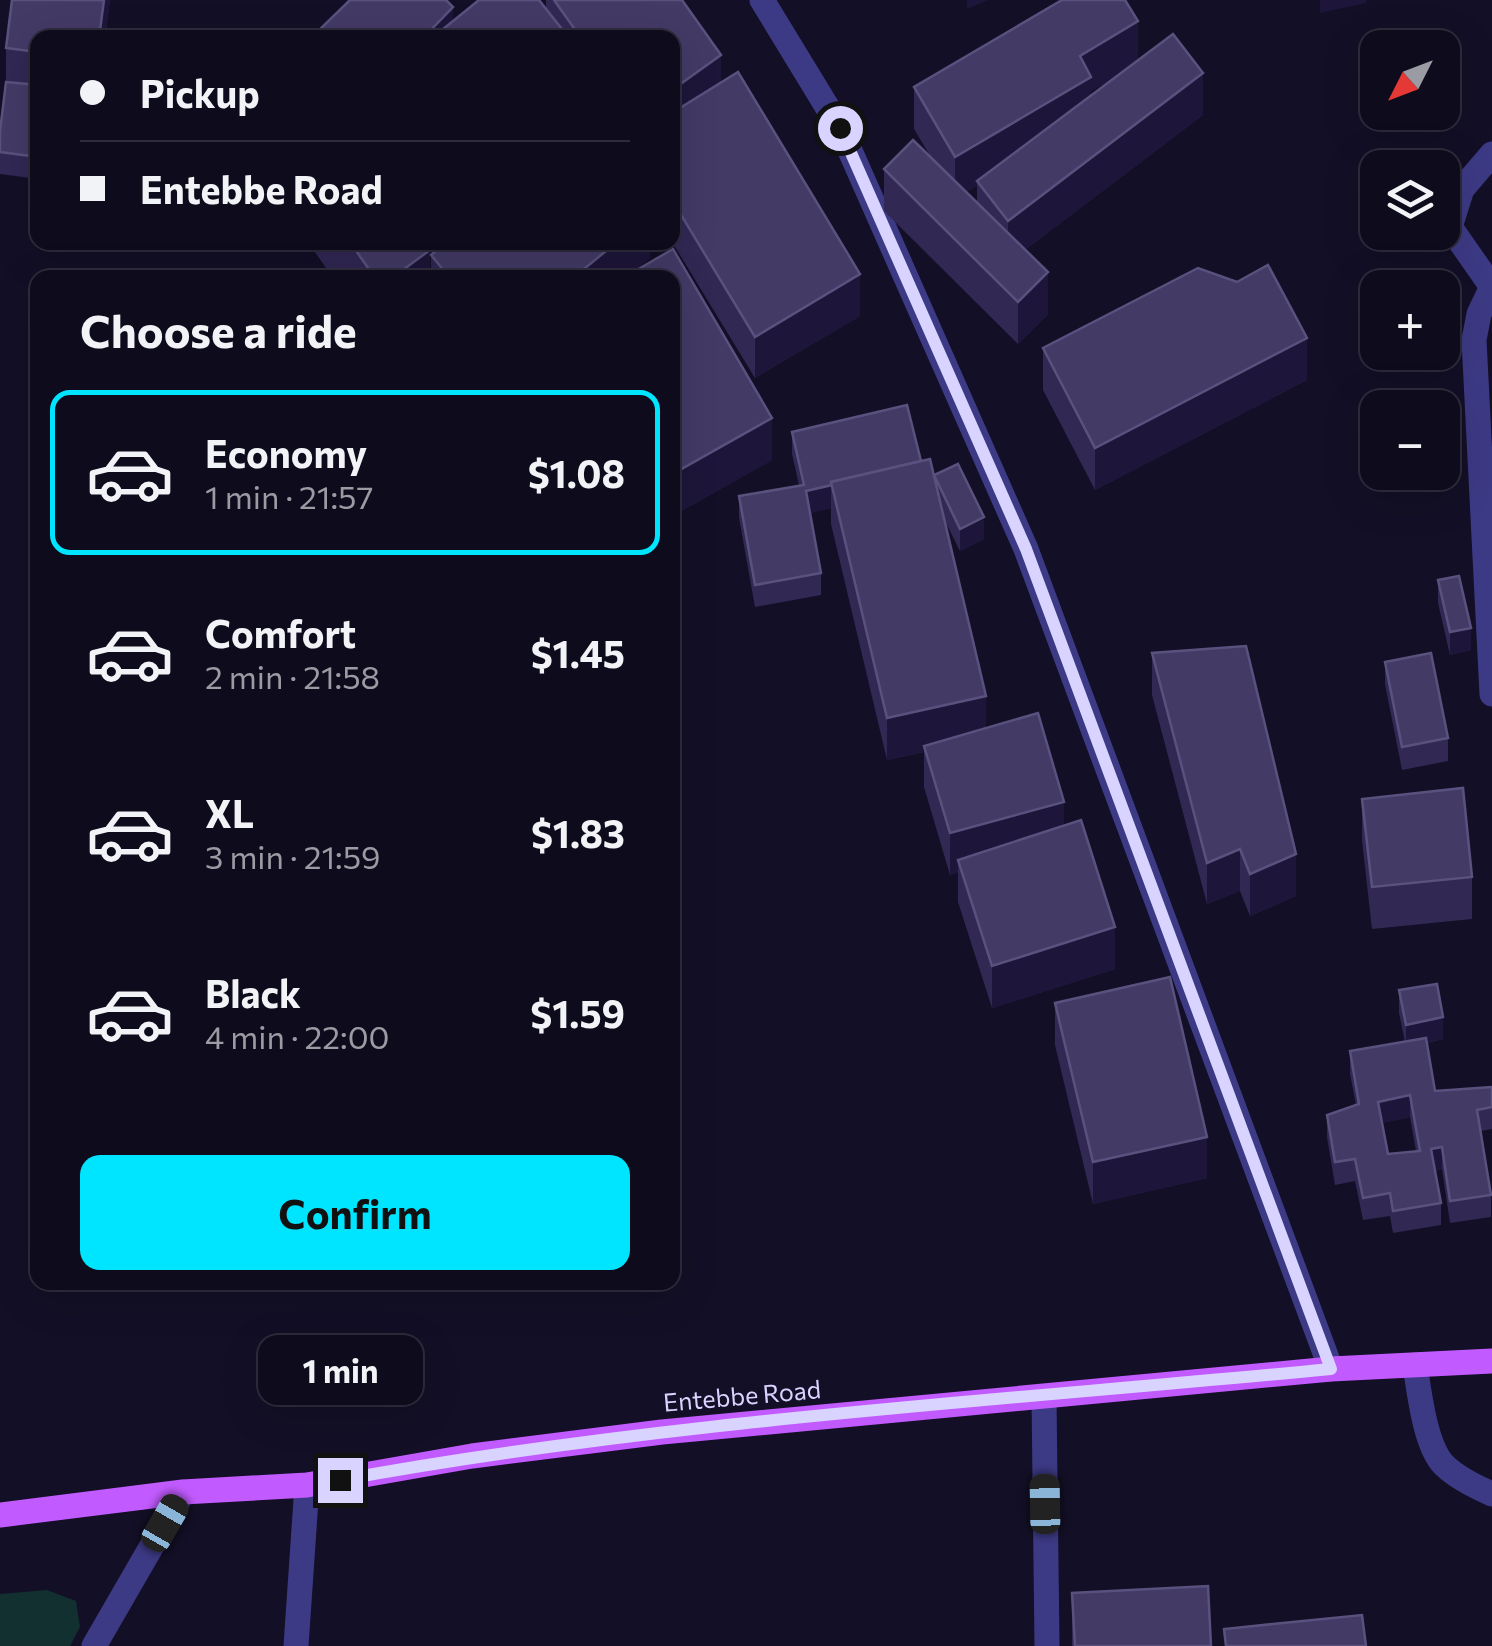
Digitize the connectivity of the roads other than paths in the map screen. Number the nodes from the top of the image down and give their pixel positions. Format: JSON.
{"nodes":[{"id":1,"x":762,"y":0,"type":"edge"},
{"id":2,"x":1492,"y":154,"type":"edge"},
{"id":3,"x":1492,"y":287,"type":"edge"},
{"id":4,"x":1492,"y":694,"type":"edge"},
{"id":5,"x":1492,"y":1361,"type":"edge"},
{"id":6,"x":1415,"y":1365,"type":"junction"},
{"id":7,"x":1331,"y":1369,"type":"junction"},
{"id":8,"x":1044,"y":1397,"type":"junction"},
{"id":9,"x":306,"y":1485,"type":"junction"},
{"id":10,"x":183,"y":1492,"type":"junction"},
{"id":11,"x":1492,"y":1494,"type":"edge"},
{"id":12,"x":0,"y":1515,"type":"edge"},
{"id":13,"x":94,"y":1646,"type":"edge"},
{"id":14,"x":296,"y":1646,"type":"edge"},
{"id":15,"x":1047,"y":1646,"type":"edge"}],
"edges":[{"from":1,"to":7,"type":"street"},
{"from":2,"to":3,"type":"street"},
{"from":3,"to":4,"type":"street"},
{"from":5,"to":6,"type":"main road","name":"Entebbe Road"},
{"from":6,"to":7,"type":"main road","name":"Entebbe Road"},
{"from":6,"to":11,"type":"street"},
{"from":7,"to":8,"type":"main road","name":"Entebbe Road"},
{"from":8,"to":9,"type":"main road","name":"Entebbe Road"},
{"from":8,"to":15,"type":"street"},
{"from":9,"to":10,"type":"main road","name":"Entebbe Road"},
{"from":9,"to":14,"type":"street"},
{"from":10,"to":12,"type":"main road","name":"Entebbe Road"},
{"from":10,"to":13,"type":"street"}]}
